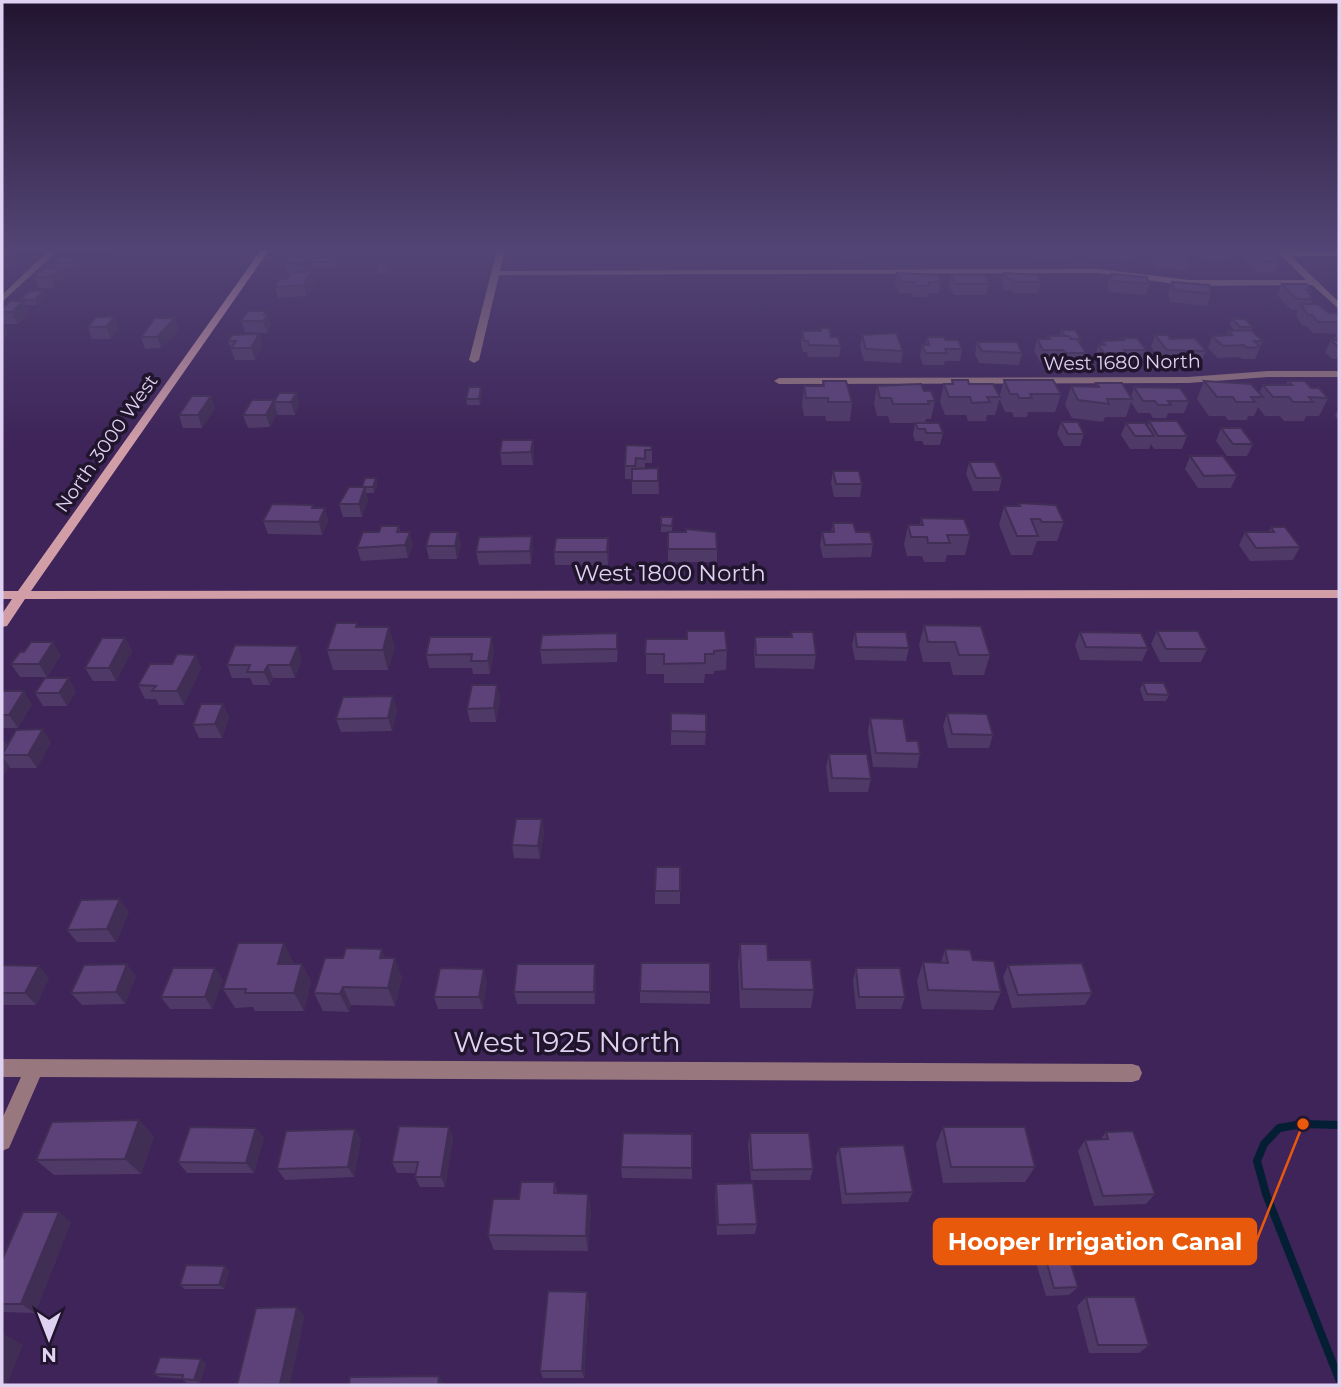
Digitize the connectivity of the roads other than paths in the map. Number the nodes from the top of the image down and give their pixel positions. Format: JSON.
{"nodes":[{"id":1,"x":219,"y":315,"type":"edge"},
{"id":2,"x":485,"y":315,"type":"edge"},
{"id":3,"x":474,"y":360,"type":"dead end"},
{"id":4,"x":1339,"y":374,"type":"edge"},
{"id":5,"x":779,"y":381,"type":"dead end"},
{"id":6,"x":1339,"y":594,"type":"edge"},
{"id":7,"x":2,"y":595,"type":"edge"},
{"id":8,"x":22,"y":595,"type":"junction"},
{"id":9,"x":2,"y":623,"type":"edge"},
{"id":10,"x":2,"y":1068,"type":"edge"},
{"id":11,"x":35,"y":1068,"type":"junction"},
{"id":12,"x":1132,"y":1073,"type":"dead end"},
{"id":13,"x":2,"y":1141,"type":"edge"}],
"edges":[{"from":1,"to":8,"type":"main road","name":"North 3000 West"},
{"from":2,"to":3,"type":"street"},
{"from":4,"to":5,"type":"street","name":"West 1680 North"},
{"from":6,"to":8,"type":"main road","name":"West 1800 North"},
{"from":7,"to":8,"type":"main road","name":"West 1800 North"},
{"from":8,"to":9,"type":"main road","name":"North 3000 West"},
{"from":10,"to":11,"type":"street","name":"West 1925 North"},
{"from":11,"to":12,"type":"street","name":"West 1925 North"},
{"from":11,"to":13,"type":"street"}]}
